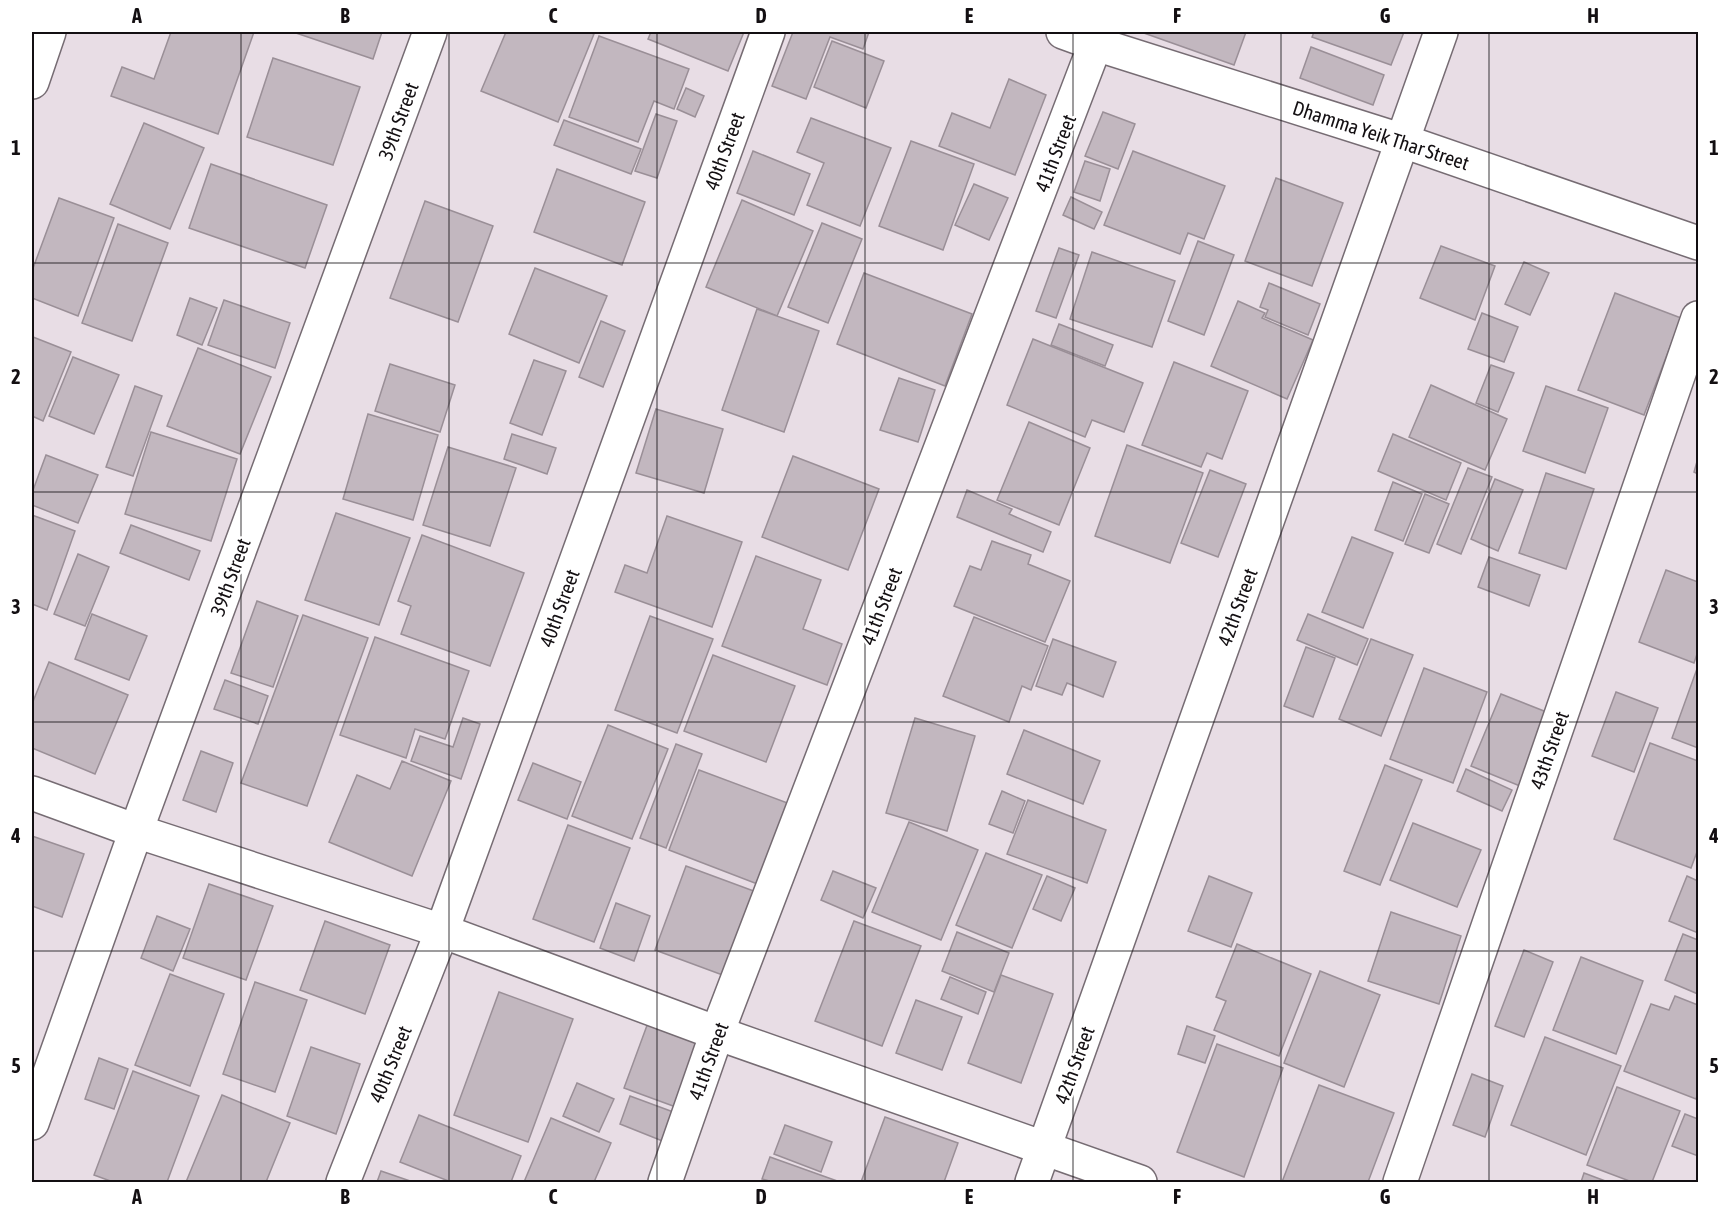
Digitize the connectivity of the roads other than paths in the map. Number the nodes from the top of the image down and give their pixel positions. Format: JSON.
{"nodes":[{"id":1,"x":49,"y":32,"type":"edge"},
{"id":2,"x":430,"y":32,"type":"edge"},
{"id":3,"x":768,"y":32,"type":"edge"},
{"id":4,"x":1063,"y":32,"type":"edge"},
{"id":5,"x":1441,"y":32,"type":"edge"},
{"id":6,"x":1098,"y":38,"type":"edge"},
{"id":7,"x":32,"y":82,"type":"edge"},
{"id":8,"x":1403,"y":141,"type":"junction"},
{"id":9,"x":1698,"y":243,"type":"edge"},
{"id":10,"x":1698,"y":318,"type":"edge"},
{"id":11,"x":32,"y":793,"type":"edge"},
{"id":12,"x":136,"y":831,"type":"junction"},
{"id":13,"x":442,"y":932,"type":"junction"},
{"id":14,"x":717,"y":1033,"type":"junction"},
{"id":15,"x":32,"y":1123,"type":"edge"},
{"id":16,"x":1044,"y":1150,"type":"junction"},
{"id":17,"x":343,"y":1182,"type":"edge"},
{"id":18,"x":665,"y":1182,"type":"edge"},
{"id":19,"x":1032,"y":1182,"type":"edge"},
{"id":20,"x":1140,"y":1182,"type":"edge"},
{"id":21,"x":1400,"y":1182,"type":"edge"}],
"edges":[{"from":1,"to":7,"type":"street"},
{"from":2,"to":12,"type":"street","name":"39th Street"},
{"from":3,"to":13,"type":"street","name":"40th Street"},
{"from":4,"to":6,"type":"street","name":"Dhamma Yeik Thar Street"},
{"from":5,"to":8,"type":"street","name":"42th Street"},
{"from":6,"to":8,"type":"street","name":"Dhamma Yeik Thar Street"},
{"from":6,"to":14,"type":"street","name":"41th Street"},
{"from":8,"to":9,"type":"street","name":"Dhamma Yeik Thar Street"},
{"from":8,"to":16,"type":"street","name":"42th Street"},
{"from":10,"to":21,"type":"street","name":"43th Street"},
{"from":11,"to":12,"type":"street"},
{"from":12,"to":13,"type":"street"},
{"from":12,"to":15,"type":"street","name":"39th Street"},
{"from":13,"to":14,"type":"street"},
{"from":13,"to":17,"type":"street","name":"40th Street"},
{"from":14,"to":16,"type":"street"},
{"from":14,"to":18,"type":"street","name":"41th Street"},
{"from":16,"to":19,"type":"street","name":"42th Street"},
{"from":16,"to":20,"type":"street"}]}
